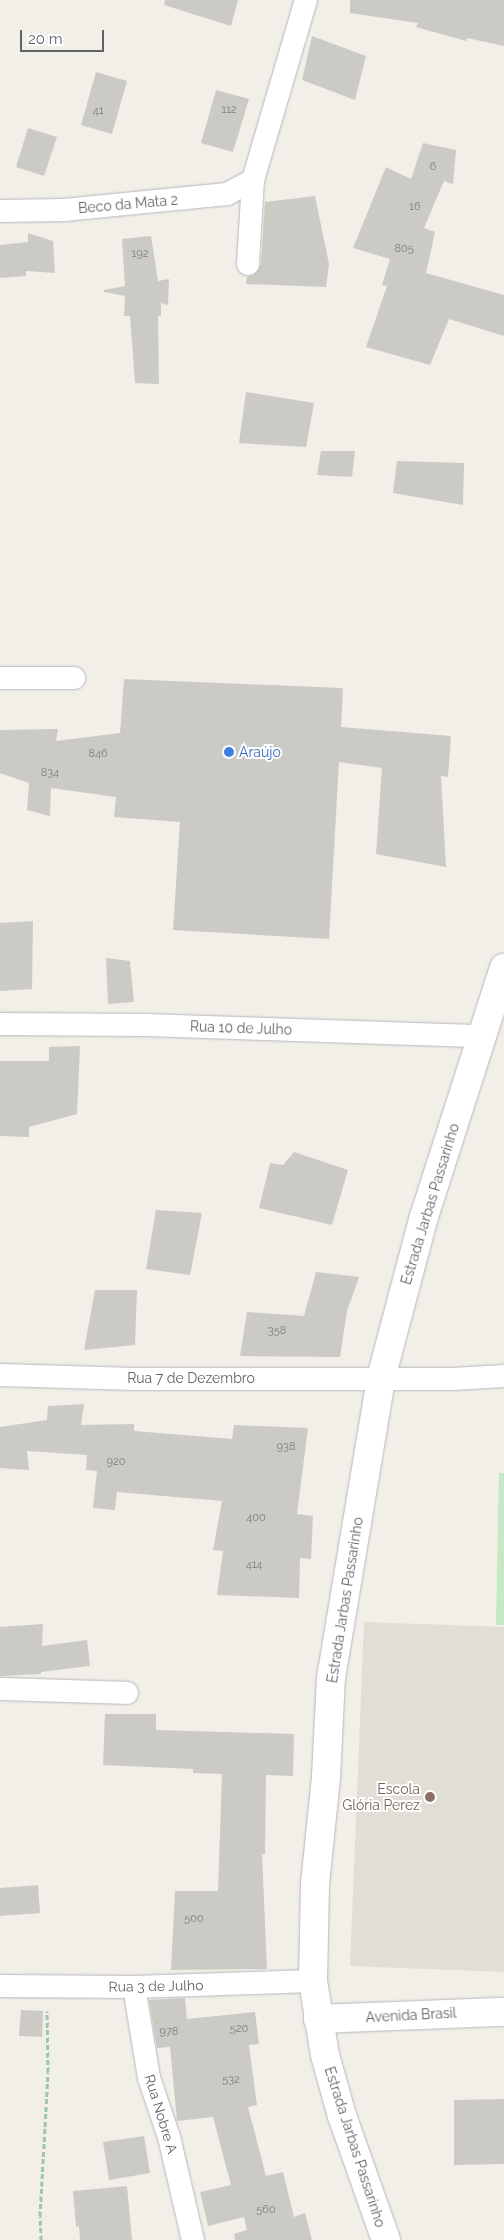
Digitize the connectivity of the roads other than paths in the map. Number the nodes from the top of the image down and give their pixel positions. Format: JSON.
{"nodes":[{"id":1,"x":306,"y":0,"type":"edge"},
{"id":2,"x":253,"y":180,"type":"junction"},
{"id":3,"x":0,"y":211,"type":"edge"},
{"id":4,"x":248,"y":264,"type":"dead end"},
{"id":5,"x":0,"y":678,"type":"edge"},
{"id":6,"x":74,"y":678,"type":"dead end"},
{"id":7,"x":504,"y":968,"type":"edge"},
{"id":8,"x":0,"y":1024,"type":"edge"},
{"id":9,"x":482,"y":1036,"type":"junction"},
{"id":10,"x":0,"y":1375,"type":"edge"},
{"id":11,"x":504,"y":1376,"type":"edge"},
{"id":12,"x":382,"y":1378,"type":"junction"},
{"id":13,"x":0,"y":1689,"type":"edge"},
{"id":14,"x":127,"y":1693,"type":"dead end"},
{"id":15,"x":313,"y":1981,"type":"junction"},
{"id":16,"x":0,"y":1986,"type":"edge"},
{"id":17,"x":134,"y":1987,"type":"junction"},
{"id":18,"x":504,"y":2012,"type":"edge"},
{"id":19,"x":318,"y":2020,"type":"junction"},
{"id":20,"x":193,"y":2240,"type":"edge"},
{"id":21,"x":386,"y":2240,"type":"edge"}],
"edges":[{"from":1,"to":2,"type":"street"},
{"from":2,"to":3,"type":"street","name":"Beco da Mata 2"},
{"from":2,"to":4,"type":"street"},
{"from":5,"to":6,"type":"street"},
{"from":7,"to":9,"type":"street","name":"Estrada Jarbas Passarinho"},
{"from":8,"to":9,"type":"street","name":"Rua 10 de Julho"},
{"from":9,"to":12,"type":"street","name":"Estrada Jarbas Passarinho"},
{"from":10,"to":12,"type":"street","name":"Rua 7 de Dezembro"},
{"from":11,"to":12,"type":"street","name":"Rua 7 de Dezembro"},
{"from":12,"to":15,"type":"street","name":"Estrada Jarbas Passarinho"},
{"from":13,"to":14,"type":"street"},
{"from":15,"to":17,"type":"street","name":"Rua 3 de Julho"},
{"from":15,"to":19,"type":"street","name":"Estrada Jarbas Passarinho"},
{"from":16,"to":17,"type":"street","name":"Rua 3 de Julho"},
{"from":17,"to":20,"type":"street","name":"Rua Nobre A"},
{"from":18,"to":19,"type":"street","name":"Avenida Brasil"},
{"from":19,"to":21,"type":"street","name":"Estrada Jarbas Passarinho"}]}
